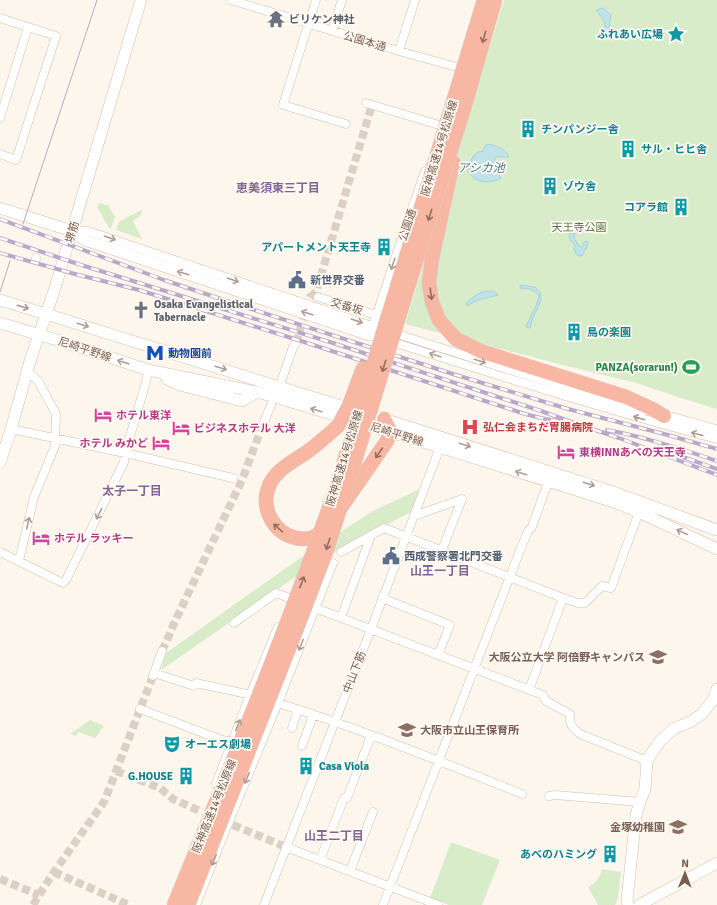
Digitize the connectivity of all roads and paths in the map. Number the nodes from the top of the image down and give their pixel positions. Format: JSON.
{"nodes":[{"id":1,"x":141,"y":0,"type":"edge"},
{"id":2,"x":231,"y":0,"type":"edge"},
{"id":3,"x":316,"y":0,"type":"edge"},
{"id":4,"x":342,"y":0,"type":"edge"},
{"id":5,"x":415,"y":0,"type":"edge"},
{"id":6,"x":478,"y":0,"type":"edge"},
{"id":7,"x":484,"y":0,"type":"edge"},
{"id":8,"x":495,"y":0,"type":"edge"},
{"id":9,"x":0,"y":18,"type":"edge"},
{"id":10,"x":308,"y":26,"type":"junction"},
{"id":11,"x":28,"y":27,"type":"junction"},
{"id":12,"x":332,"y":30,"type":"junction"},
{"id":13,"x":399,"y":51,"type":"junction"},
{"id":14,"x":453,"y":66,"type":"dead end"},
{"id":15,"x":370,"y":105,"type":"dead end"},
{"id":16,"x":465,"y":105,"type":"junction"},
{"id":17,"x":0,"y":118,"type":"edge"},
{"id":18,"x":346,"y":124,"type":"dead end"},
{"id":19,"x":439,"y":125,"type":"junction"},
{"id":20,"x":0,"y":154,"type":"edge"},
{"id":21,"x":0,"y":208,"type":"edge"},
{"id":22,"x":72,"y":231,"type":"junction"},
{"id":23,"x":403,"y":264,"type":"junction"},
{"id":24,"x":318,"y":298,"type":"dead end"},
{"id":25,"x":0,"y":300,"type":"edge"},
{"id":26,"x":46,"y":314,"type":"junction"},
{"id":27,"x":376,"y":315,"type":"junction"},
{"id":28,"x":0,"y":323,"type":"edge"},
{"id":29,"x":372,"y":331,"type":"junction"},
{"id":30,"x":39,"y":335,"type":"junction"},
{"id":31,"x":296,"y":343,"type":"tunnel mouth"},
{"id":32,"x":148,"y":370,"type":"junction"},
{"id":33,"x":27,"y":371,"type":"junction"},
{"id":34,"x":281,"y":382,"type":"dead end"},
{"id":35,"x":271,"y":406,"type":"dead end"},
{"id":36,"x":664,"y":416,"type":"junction"},
{"id":37,"x":384,"y":419,"type":"junction"},
{"id":38,"x":263,"y":424,"type":"tunnel mouth"},
{"id":39,"x":11,"y":429,"type":"junction"},
{"id":40,"x":717,"y":431,"type":"edge"},
{"id":41,"x":391,"y":432,"type":"junction"},
{"id":42,"x":56,"y":438,"type":"junction"},
{"id":43,"x":717,"y":439,"type":"edge"},
{"id":44,"x":442,"y":442,"type":"junction"},
{"id":45,"x":125,"y":454,"type":"junction"},
{"id":46,"x":0,"y":463,"type":"edge"},
{"id":47,"x":233,"y":478,"type":"dead end"},
{"id":48,"x":548,"y":482,"type":"junction"},
{"id":49,"x":639,"y":512,"type":"junction"},
{"id":50,"x":414,"y":516,"type":"junction"},
{"id":51,"x":717,"y":530,"type":"edge"},
{"id":52,"x":371,"y":535,"type":"junction"},
{"id":53,"x":406,"y":537,"type":"junction"},
{"id":54,"x":717,"y":549,"type":"edge"},
{"id":55,"x":442,"y":550,"type":"junction"},
{"id":56,"x":0,"y":552,"type":"edge"},
{"id":57,"x":341,"y":552,"type":"dead end"},
{"id":58,"x":19,"y":561,"type":"junction"},
{"id":59,"x":333,"y":564,"type":"dead end"},
{"id":60,"x":510,"y":577,"type":"junction"},
{"id":61,"x":290,"y":598,"type":"junction"},
{"id":62,"x":382,"y":598,"type":"junction"},
{"id":63,"x":563,"y":598,"type":"junction"},
{"id":64,"x":315,"y":608,"type":"junction"},
{"id":65,"x":341,"y":618,"type":"junction"},
{"id":66,"x":234,"y":623,"type":"dead end"},
{"id":67,"x":371,"y":629,"type":"junction"},
{"id":68,"x":162,"y":651,"type":"tunnel mouth"},
{"id":69,"x":438,"y":655,"type":"junction"},
{"id":70,"x":474,"y":669,"type":"junction"},
{"id":71,"x":717,"y":689,"type":"edge"},
{"id":72,"x":530,"y":690,"type":"junction"},
{"id":73,"x":250,"y":695,"type":"junction"},
{"id":74,"x":278,"y":703,"type":"junction"},
{"id":75,"x":140,"y":709,"type":"dead end"},
{"id":76,"x":298,"y":709,"type":"junction"},
{"id":77,"x":313,"y":715,"type":"junction"},
{"id":78,"x":335,"y":722,"type":"junction"},
{"id":79,"x":292,"y":728,"type":"dead end"},
{"id":80,"x":371,"y":736,"type":"junction"},
{"id":81,"x":232,"y":742,"type":"junction"},
{"id":82,"x":302,"y":746,"type":"dead end"},
{"id":83,"x":439,"y":760,"type":"junction"},
{"id":84,"x":647,"y":761,"type":"junction"},
{"id":85,"x":522,"y":794,"type":"dead end"},
{"id":86,"x":549,"y":796,"type":"dead end"},
{"id":87,"x":640,"y":802,"type":"junction"},
{"id":88,"x":373,"y":812,"type":"dead end"},
{"id":89,"x":208,"y":815,"type":"tunnel mouth"},
{"id":90,"x":224,"y":822,"type":"tunnel mouth"},
{"id":91,"x":286,"y":847,"type":"junction"},
{"id":92,"x":320,"y":860,"type":"junction"},
{"id":93,"x":717,"y":863,"type":"edge"},
{"id":94,"x":350,"y":871,"type":"junction"},
{"id":95,"x":390,"y":886,"type":"junction"},
{"id":96,"x":168,"y":905,"type":"edge"},
{"id":97,"x":174,"y":905,"type":"edge"},
{"id":98,"x":188,"y":905,"type":"edge"},
{"id":99,"x":196,"y":905,"type":"edge"},
{"id":100,"x":264,"y":905,"type":"edge"},
{"id":101,"x":383,"y":905,"type":"edge"},
{"id":102,"x":438,"y":905,"type":"edge"},
{"id":103,"x":628,"y":905,"type":"edge"},
{"id":104,"x":639,"y":905,"type":"edge"}],
"edges":[{"from":1,"to":22,"type":"street","name":"堺筋"},
{"from":2,"to":10,"type":"street","name":"公園本通"},
{"from":3,"to":10,"type":"street"},
{"from":4,"to":12,"type":"street"},
{"from":5,"to":13,"type":"street"},
{"from":6,"to":19,"type":"street","name":"公園通"},
{"from":7,"to":23,"type":"highway","name":"阪神高速14号松原線","bridge":true},
{"from":8,"to":16,"type":"highway","name":"阪神高速14号松原線","one_way":true,"bridge":true},
{"from":9,"to":11,"type":"street"},
{"from":10,"to":12,"type":"street","name":"公園本通"},
{"from":10,"to":18,"type":"street"},
{"from":11,"to":17,"type":"street"},
{"from":11,"to":20,"type":"street"},
{"from":12,"to":13,"type":"street","name":"公園本通"},
{"from":13,"to":14,"type":"street","name":"公園本通"},
{"from":15,"to":19,"type":"street"},
{"from":16,"to":36,"type":"highway","one_way":true,"bridge":true},
{"from":16,"to":98,"type":"highway","name":"阪神高速14号松原線","one_way":true,"bridge":true},
{"from":19,"to":27,"type":"street","name":"公園通","one_way":true},
{"from":21,"to":22,"type":"street"},
{"from":22,"to":26,"type":"street","name":"堺筋"},
{"from":22,"to":29,"type":"street"},
{"from":41,"to":23,"type":"highway","one_way":true,"bridge":true},
{"from":97,"to":23,"type":"highway","name":"阪神高速14号松原線","one_way":true,"bridge":true},
{"from":24,"to":27,"type":"street","name":"交番坂"},
{"from":25,"to":26,"type":"street","name":"尼崎平野線","one_way":true},
{"from":26,"to":30,"type":"street","name":"堺筋"},
{"from":26,"to":37,"type":"street","name":"尼崎平野線","one_way":true},
{"from":27,"to":29,"type":"street","name":"公園通"},
{"from":28,"to":30,"type":"street","name":"尼崎平野線"},
{"from":29,"to":36,"type":"street","one_way":true},
{"from":43,"to":29,"type":"street","one_way":true},
{"from":32,"to":30,"type":"street","name":"尼崎平野線","one_way":true},
{"from":30,"to":33,"type":"street","name":"堺筋"},
{"from":31,"to":34,"type":"street"},
{"from":41,"to":32,"type":"street","name":"尼崎平野線","one_way":true},
{"from":32,"to":45,"type":"street"},
{"from":33,"to":39,"type":"street","name":"堺筋"},
{"from":33,"to":42,"type":"street"},
{"from":35,"to":38,"type":"street"},
{"from":36,"to":40,"type":"street"},
{"from":37,"to":41,"type":"highway"},
{"from":37,"to":44,"type":"street","name":"尼崎平野線"},
{"from":39,"to":42,"type":"street"},
{"from":39,"to":46,"type":"street","name":"堺筋"},
{"from":41,"to":44,"type":"street","name":"尼崎平野線"},
{"from":42,"to":45,"type":"street"},
{"from":58,"to":42,"type":"street","one_way":true},
{"from":48,"to":44,"type":"street","name":"尼崎平野線","one_way":true},
{"from":44,"to":50,"type":"street","name":"中山下筋"},
{"from":44,"to":51,"type":"street","name":"尼崎平野線","one_way":true},
{"from":45,"to":47,"type":"street"},
{"from":45,"to":58,"type":"street","one_way":true},
{"from":48,"to":49,"type":"street","name":"尼崎平野線"},
{"from":48,"to":60,"type":"street"},
{"from":54,"to":49,"type":"street","name":"尼崎平野線","one_way":true},
{"from":49,"to":63,"type":"street"},
{"from":50,"to":53,"type":"street","name":"中山下筋"},
{"from":50,"to":55,"type":"street"},
{"from":52,"to":53,"type":"street"},
{"from":52,"to":57,"type":"street"},
{"from":52,"to":65,"type":"street"},
{"from":53,"to":55,"type":"street"},
{"from":53,"to":62,"type":"street","name":"中山下筋"},
{"from":55,"to":60,"type":"street"},
{"from":56,"to":58,"type":"street"},
{"from":59,"to":64,"type":"street"},
{"from":60,"to":63,"type":"street"},
{"from":60,"to":70,"type":"street"},
{"from":61,"to":64,"type":"street"},
{"from":61,"to":66,"type":"street"},
{"from":61,"to":73,"type":"street"},
{"from":62,"to":67,"type":"street","name":"中山下筋"},
{"from":62,"to":69,"type":"street"},
{"from":63,"to":72,"type":"street"},
{"from":64,"to":65,"type":"street"},
{"from":64,"to":74,"type":"street","one_way":true},
{"from":65,"to":67,"type":"street"},
{"from":67,"to":69,"type":"street"},
{"from":67,"to":78,"type":"street","name":"中山下筋"},
{"from":68,"to":73,"type":"street"},
{"from":69,"to":70,"type":"street"},
{"from":70,"to":72,"type":"street"},
{"from":70,"to":83,"type":"street"},
{"from":71,"to":84,"type":"street"},
{"from":72,"to":84,"type":"street"},
{"from":73,"to":74,"type":"street"},
{"from":81,"to":73,"type":"street","one_way":true},
{"from":74,"to":76,"type":"street"},
{"from":74,"to":99,"type":"street","one_way":true},
{"from":75,"to":81,"type":"street"},
{"from":76,"to":77,"type":"street"},
{"from":76,"to":79,"type":"street"},
{"from":77,"to":78,"type":"street"},
{"from":77,"to":82,"type":"street"},
{"from":78,"to":80,"type":"street"},
{"from":78,"to":91,"type":"street","name":"中山下筋"},
{"from":80,"to":83,"type":"street"},
{"from":80,"to":92,"type":"street"},
{"from":81,"to":96,"type":"street"},
{"from":83,"to":85,"type":"street"},
{"from":83,"to":95,"type":"street"},
{"from":84,"to":87,"type":"street"},
{"from":86,"to":87,"type":"street"},
{"from":87,"to":103,"type":"street"},
{"from":88,"to":94,"type":"street"},
{"from":89,"to":90,"type":"street"},
{"from":91,"to":92,"type":"street"},
{"from":91,"to":100,"type":"street","name":"中山下筋"},
{"from":92,"to":94,"type":"street"},
{"from":93,"to":104,"type":"street"},
{"from":94,"to":95,"type":"street"},
{"from":95,"to":101,"type":"street"},
{"from":95,"to":102,"type":"street"}]}
